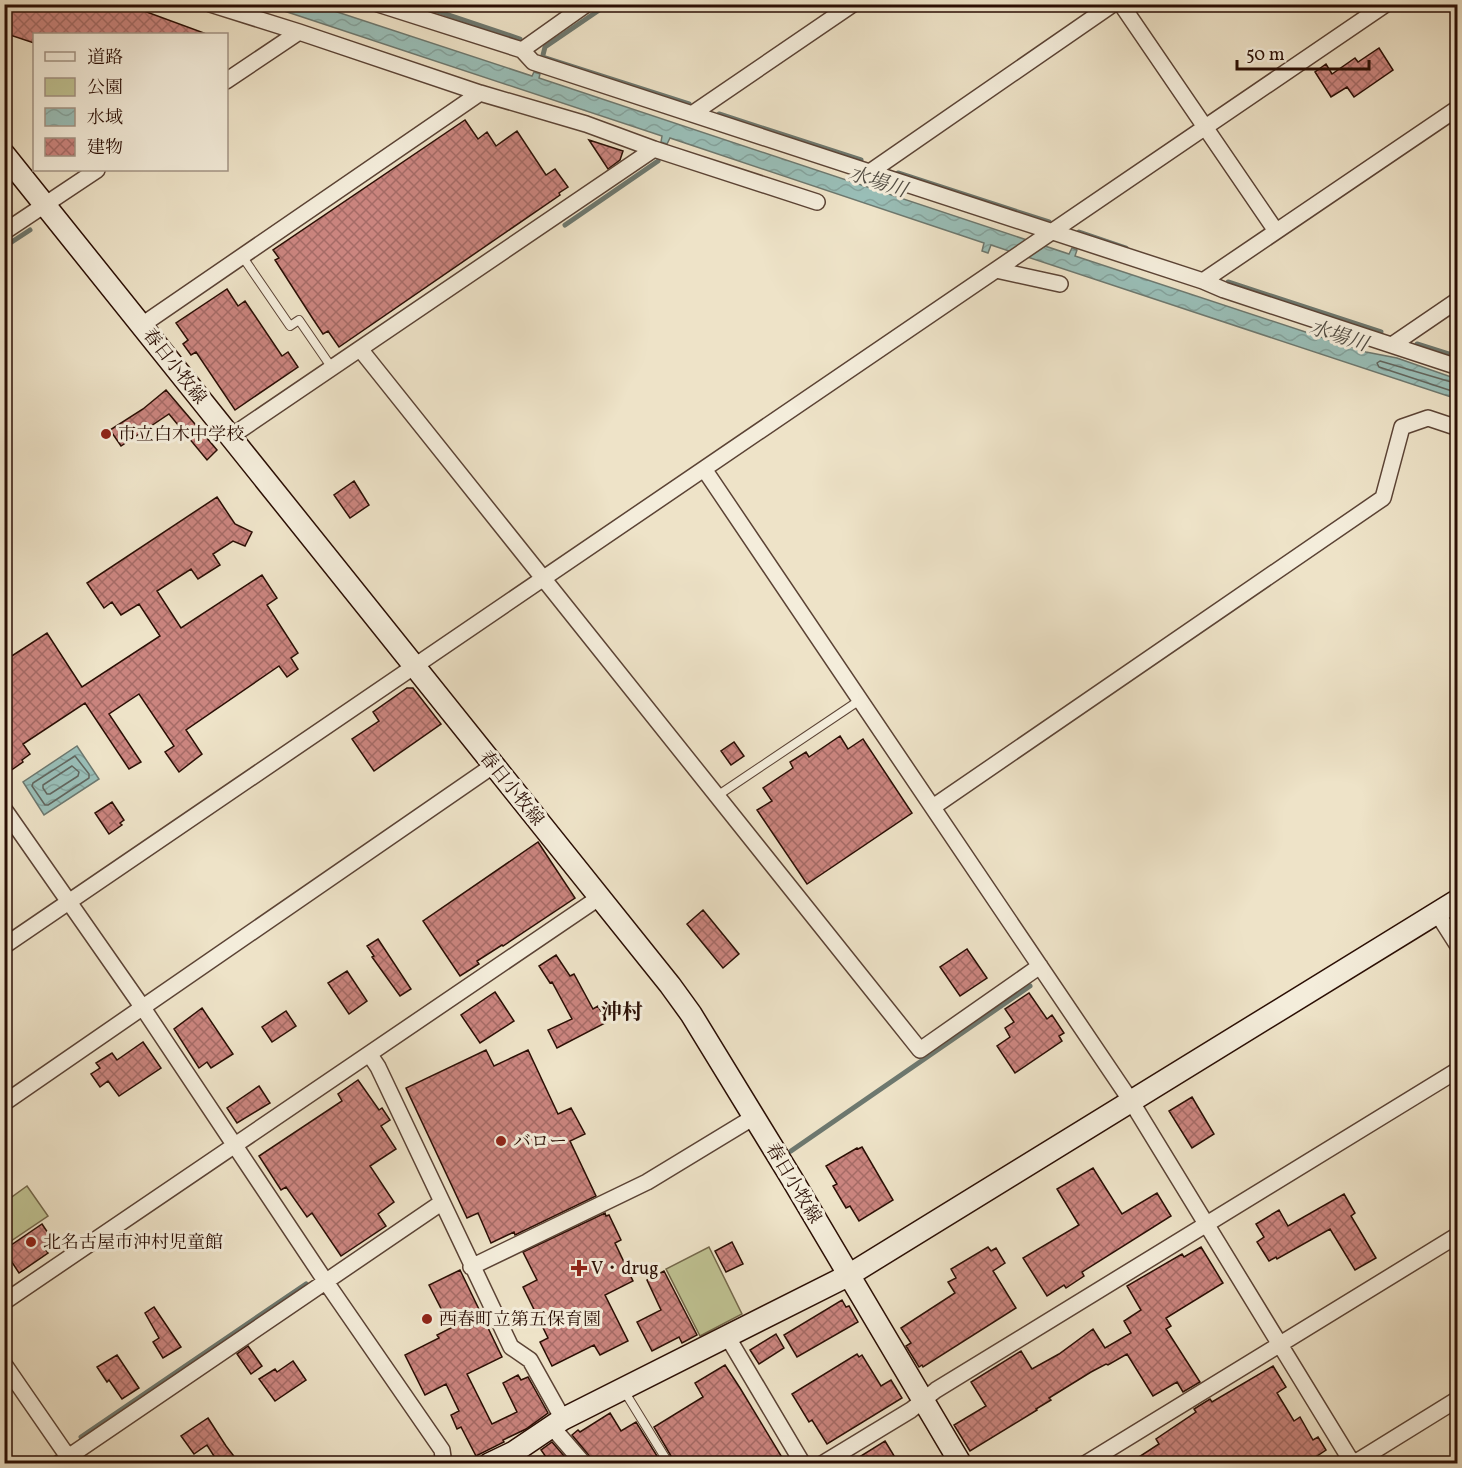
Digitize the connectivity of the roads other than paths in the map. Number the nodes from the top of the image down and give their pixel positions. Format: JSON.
{"nodes":[{"id":1,"x":210,"y":4,"type":"edge"},
{"id":2,"x":378,"y":4,"type":"edge"},
{"id":3,"x":853,"y":4,"type":"edge"},
{"id":4,"x":1113,"y":4,"type":"edge"},
{"id":5,"x":1121,"y":4,"type":"edge"},
{"id":6,"x":1386,"y":4,"type":"edge"},
{"id":7,"x":581,"y":6,"type":"edge"},
{"id":8,"x":299,"y":32,"type":"junction"},
{"id":9,"x":522,"y":50,"type":"junction"},
{"id":10,"x":228,"y":80,"type":"edge"},
{"id":11,"x":480,"y":93,"type":"junction"},
{"id":12,"x":1458,"y":108,"type":"edge"},
{"id":13,"x":693,"y":114,"type":"junction"},
{"id":14,"x":1206,"y":129,"type":"junction"},
{"id":15,"x":654,"y":149,"type":"junction"},
{"id":16,"x":4,"y":154,"type":"edge"},
{"id":17,"x":96,"y":171,"type":"edge"},
{"id":18,"x":870,"y":172,"type":"junction"},
{"id":19,"x":817,"y":202,"type":"dead end"},
{"id":20,"x":46,"y":204,"type":"junction"},
{"id":21,"x":1276,"y":231,"type":"junction"},
{"id":22,"x":4,"y":232,"type":"edge"},
{"id":23,"x":1050,"y":235,"type":"junction"},
{"id":24,"x":242,"y":256,"type":"junction"},
{"id":25,"x":999,"y":268,"type":"junction"},
{"id":26,"x":1203,"y":281,"type":"junction"},
{"id":27,"x":1060,"y":284,"type":"dead end"},
{"id":28,"x":1458,"y":300,"type":"edge"},
{"id":29,"x":142,"y":325,"type":"junction"},
{"id":30,"x":1392,"y":345,"type":"junction"},
{"id":31,"x":360,"y":349,"type":"junction"},
{"id":32,"x":1458,"y":367,"type":"edge"},
{"id":33,"x":332,"y":368,"type":"junction"},
{"id":34,"x":1458,"y":428,"type":"edge"},
{"id":35,"x":230,"y":437,"type":"junction"},
{"id":36,"x":704,"y":469,"type":"junction"},
{"id":37,"x":544,"y":579,"type":"junction"},
{"id":38,"x":415,"y":666,"type":"junction"},
{"id":39,"x":860,"y":700,"type":"junction"},
{"id":40,"x":494,"y":765,"type":"junction"},
{"id":41,"x":717,"y":796,"type":"junction"},
{"id":42,"x":933,"y":807,"type":"junction"},
{"id":43,"x":4,"y":809,"type":"edge"},
{"id":44,"x":600,"y":897,"type":"junction"},
{"id":45,"x":1458,"y":900,"type":"edge"},
{"id":46,"x":69,"y":903,"type":"junction"},
{"id":47,"x":1437,"y":913,"type":"junction"},
{"id":48,"x":4,"y":946,"type":"edge"},
{"id":49,"x":1458,"y":946,"type":"edge"},
{"id":50,"x":1040,"y":966,"type":"junction"},
{"id":51,"x":143,"y":1008,"type":"junction"},
{"id":52,"x":370,"y":1055,"type":"junction"},
{"id":53,"x":1458,"y":1070,"type":"edge"},
{"id":54,"x":1131,"y":1101,"type":"junction"},
{"id":55,"x":4,"y":1103,"type":"edge"},
{"id":56,"x":754,"y":1117,"type":"junction"},
{"id":57,"x":234,"y":1146,"type":"junction"},
{"id":58,"x":441,"y":1203,"type":"junction"},
{"id":59,"x":1207,"y":1224,"type":"junction"},
{"id":60,"x":1458,"y":1235,"type":"edge"},
{"id":61,"x":471,"y":1267,"type":"junction"},
{"id":62,"x":849,"y":1275,"type":"junction"},
{"id":63,"x":326,"y":1282,"type":"junction"},
{"id":64,"x":4,"y":1302,"type":"edge"},
{"id":65,"x":727,"y":1336,"type":"junction"},
{"id":66,"x":1280,"y":1344,"type":"junction"},
{"id":67,"x":4,"y":1364,"type":"edge"},
{"id":68,"x":622,"y":1389,"type":"junction"},
{"id":69,"x":1458,"y":1399,"type":"edge"},
{"id":70,"x":923,"y":1401,"type":"junction"},
{"id":71,"x":557,"y":1423,"type":"junction"},
{"id":72,"x":666,"y":1459,"type":"dead end"},
{"id":73,"x":66,"y":1461,"type":"edge"},
{"id":74,"x":1353,"y":1463,"type":"edge"},
{"id":75,"x":444,"y":1464,"type":"edge"},
{"id":76,"x":489,"y":1464,"type":"edge"},
{"id":77,"x":584,"y":1464,"type":"edge"},
{"id":78,"x":803,"y":1464,"type":"edge"},
{"id":79,"x":822,"y":1464,"type":"edge"},
{"id":80,"x":961,"y":1464,"type":"edge"},
{"id":81,"x":1085,"y":1464,"type":"edge"}],
"edges":[{"from":1,"to":8,"type":"street"},
{"from":2,"to":9,"type":"street"},
{"from":3,"to":13,"type":"street"},
{"from":4,"to":18,"type":"street"},
{"from":5,"to":14,"type":"street"},
{"from":6,"to":14,"type":"street"},
{"from":7,"to":9,"type":"street"},
{"from":8,"to":10,"type":"street"},
{"from":8,"to":11,"type":"street"},
{"from":9,"to":13,"type":"street"},
{"from":11,"to":15,"type":"street"},
{"from":11,"to":24,"type":"street"},
{"from":12,"to":21,"type":"street"},
{"from":13,"to":18,"type":"street"},
{"from":14,"to":21,"type":"street"},
{"from":14,"to":23,"type":"street"},
{"from":15,"to":19,"type":"street"},
{"from":15,"to":31,"type":"street"},
{"from":16,"to":20,"type":"main road","name":"春日小牧線"},
{"from":17,"to":20,"type":"street"},
{"from":18,"to":23,"type":"street"},
{"from":20,"to":22,"type":"street"},
{"from":20,"to":29,"type":"main road","name":"春日小牧線"},
{"from":21,"to":26,"type":"street"},
{"from":23,"to":25,"type":"street"},
{"from":23,"to":26,"type":"street"},
{"from":24,"to":29,"type":"street"},
{"from":24,"to":33,"type":"lane"},
{"from":25,"to":27,"type":"street"},
{"from":25,"to":36,"type":"street"},
{"from":26,"to":30,"type":"street"},
{"from":28,"to":30,"type":"street"},
{"from":29,"to":35,"type":"main road","name":"春日小牧線"},
{"from":30,"to":32,"type":"street"},
{"from":31,"to":33,"type":"street"},
{"from":31,"to":37,"type":"street"},
{"from":33,"to":35,"type":"street"},
{"from":34,"to":42,"type":"street"},
{"from":35,"to":38,"type":"main road","name":"春日小牧線"},
{"from":36,"to":37,"type":"street"},
{"from":36,"to":39,"type":"street"},
{"from":37,"to":38,"type":"street"},
{"from":37,"to":41,"type":"street"},
{"from":38,"to":40,"type":"main road","name":"春日小牧線"},
{"from":38,"to":46,"type":"street"},
{"from":39,"to":41,"type":"lane"},
{"from":39,"to":42,"type":"street"},
{"from":40,"to":44,"type":"main road","name":"春日小牧線"},
{"from":40,"to":51,"type":"street"},
{"from":41,"to":50,"type":"street"},
{"from":42,"to":50,"type":"street"},
{"from":43,"to":46,"type":"street"},
{"from":44,"to":52,"type":"street"},
{"from":44,"to":56,"type":"main road","name":"春日小牧線"},
{"from":45,"to":47,"type":"main road"},
{"from":46,"to":48,"type":"street"},
{"from":46,"to":51,"type":"street"},
{"from":47,"to":49,"type":"street"},
{"from":47,"to":54,"type":"main road"},
{"from":50,"to":54,"type":"street"},
{"from":51,"to":55,"type":"street"},
{"from":51,"to":57,"type":"street"},
{"from":52,"to":57,"type":"street"},
{"from":52,"to":58,"type":"street"},
{"from":53,"to":59,"type":"street"},
{"from":54,"to":59,"type":"street"},
{"from":54,"to":62,"type":"main road"},
{"from":56,"to":61,"type":"street"},
{"from":56,"to":62,"type":"main road","name":"春日小牧線"},
{"from":57,"to":63,"type":"street"},
{"from":57,"to":64,"type":"street"},
{"from":58,"to":61,"type":"street"},
{"from":58,"to":63,"type":"street"},
{"from":59,"to":66,"type":"street"},
{"from":59,"to":70,"type":"street"},
{"from":60,"to":66,"type":"street"},
{"from":61,"to":71,"type":"street"},
{"from":62,"to":65,"type":"main road"},
{"from":62,"to":70,"type":"main road","name":"春日小牧線"},
{"from":63,"to":73,"type":"street"},
{"from":63,"to":75,"type":"street"},
{"from":65,"to":68,"type":"main road"},
{"from":65,"to":78,"type":"street"},
{"from":66,"to":74,"type":"street"},
{"from":66,"to":81,"type":"street"},
{"from":67,"to":73,"type":"street"},
{"from":68,"to":71,"type":"main road"},
{"from":68,"to":72,"type":"lane"},
{"from":69,"to":74,"type":"street"},
{"from":70,"to":79,"type":"street"},
{"from":70,"to":80,"type":"main road","name":"春日小牧線"},
{"from":71,"to":76,"type":"main road"},
{"from":71,"to":77,"type":"street"}]}
